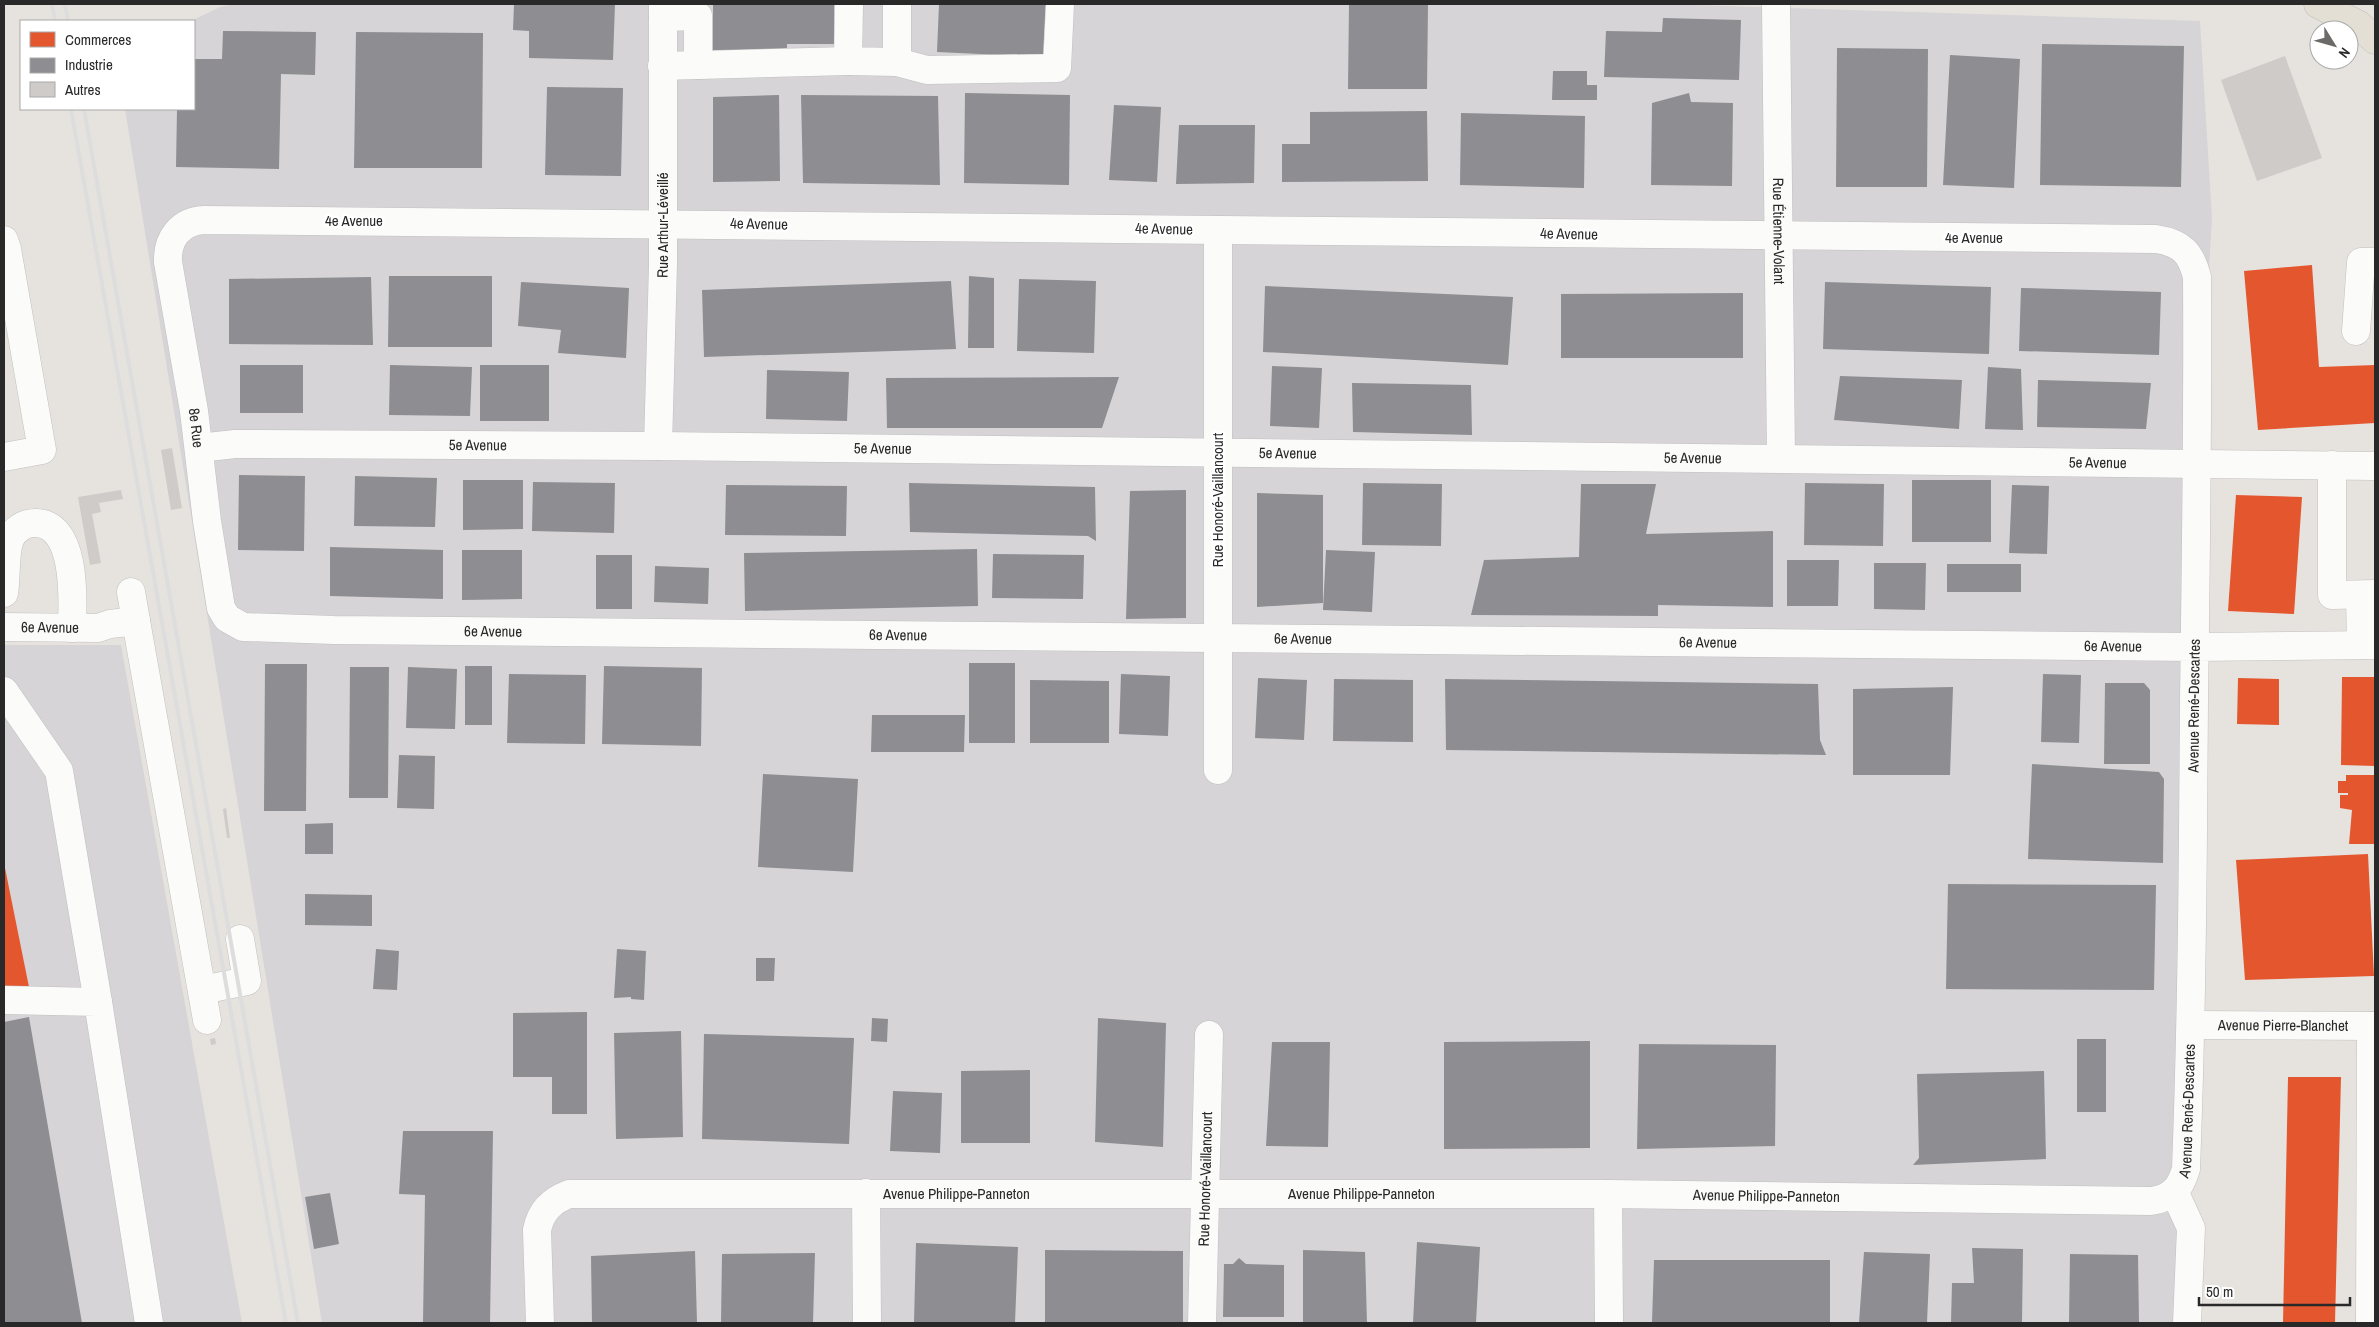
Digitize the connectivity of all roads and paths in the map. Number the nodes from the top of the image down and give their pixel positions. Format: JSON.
{"nodes":[{"id":1,"x":849,"y":4,"type":"edge"},
{"id":2,"x":897,"y":4,"type":"edge"},
{"id":3,"x":1060,"y":4,"type":"edge"},
{"id":4,"x":2318,"y":4,"type":"edge"},
{"id":5,"x":1776,"y":5,"type":"dead end"},
{"id":6,"x":663,"y":11,"type":"edge"},
{"id":7,"x":2375,"y":40,"type":"edge"},
{"id":8,"x":848,"y":61,"type":"junction"},
{"id":9,"x":897,"y":62,"type":"junction"},
{"id":10,"x":698,"y":65,"type":"junction"},
{"id":11,"x":662,"y":66,"type":"junction"},
{"id":12,"x":662,"y":223,"type":"junction"},
{"id":13,"x":1218,"y":230,"type":"junction"},
{"id":14,"x":176,"y":232,"type":"joint"},
{"id":15,"x":1777,"y":236,"type":"junction"},
{"id":16,"x":2156,"y":239,"type":"joint"},
{"id":17,"x":4,"y":240,"type":"edge"},
{"id":18,"x":2375,"y":262,"type":"edge"},
{"id":19,"x":2356,"y":331,"type":"dead end"},
{"id":20,"x":658,"y":446,"type":"junction"},
{"id":21,"x":199,"y":448,"type":"junction"},
{"id":22,"x":1218,"y":452,"type":"junction"},
{"id":23,"x":4,"y":457,"type":"edge"},
{"id":24,"x":1781,"y":458,"type":"junction"},
{"id":25,"x":2198,"y":464,"type":"junction"},
{"id":26,"x":2332,"y":465,"type":"junction"},
{"id":27,"x":2375,"y":466,"type":"edge"},
{"id":28,"x":131,"y":592,"type":"dead end"},
{"id":29,"x":4,"y":593,"type":"edge"},
{"id":30,"x":2368,"y":594,"type":"edge"},
{"id":31,"x":136,"y":621,"type":"junction"},
{"id":32,"x":232,"y":622,"type":"joint"},
{"id":33,"x":4,"y":627,"type":"edge"},
{"id":34,"x":85,"y":628,"type":"junction"},
{"id":35,"x":1218,"y":637,"type":"junction"},
{"id":36,"x":2368,"y":645,"type":"edge"},
{"id":37,"x":2195,"y":647,"type":"junction"},
{"id":38,"x":4,"y":691,"type":"edge"},
{"id":39,"x":1218,"y":770,"type":"dead end"},
{"id":40,"x":240,"y":939,"type":"dead end"},
{"id":41,"x":202,"y":990,"type":"junction"},
{"id":42,"x":4,"y":1000,"type":"edge"},
{"id":43,"x":98,"y":1002,"type":"junction"},
{"id":44,"x":207,"y":1020,"type":"dead end"},
{"id":45,"x":2191,"y":1025,"type":"junction"},
{"id":46,"x":2373,"y":1026,"type":"edge"},
{"id":47,"x":1209,"y":1035,"type":"dead end"},
{"id":48,"x":2175,"y":1193,"type":"junction"},
{"id":49,"x":866,"y":1194,"type":"junction"},
{"id":50,"x":1608,"y":1194,"type":"junction"},
{"id":51,"x":1205,"y":1195,"type":"junction"},
{"id":52,"x":2373,"y":1283,"type":"edge"},
{"id":53,"x":149,"y":1323,"type":"edge"},
{"id":54,"x":540,"y":1323,"type":"edge"},
{"id":55,"x":867,"y":1323,"type":"edge"},
{"id":56,"x":1202,"y":1323,"type":"edge"},
{"id":57,"x":1610,"y":1323,"type":"edge"},
{"id":58,"x":2187,"y":1323,"type":"edge"},
{"id":59,"x":2370,"y":1323,"type":"edge"}],
"edges":[{"from":1,"to":8,"type":"street"},
{"from":2,"to":9,"type":"street"},
{"from":3,"to":9,"type":"street"},
{"from":4,"to":7,"type":"main road"},
{"from":5,"to":15,"type":"street","name":"Rue Étienne-Volant"},
{"from":6,"to":10,"type":"street"},
{"from":6,"to":11,"type":"street","name":"Rue Arthur-Léveillé"},
{"from":8,"to":9,"type":"street"},
{"from":8,"to":10,"type":"street"},
{"from":10,"to":11,"type":"street"},
{"from":11,"to":12,"type":"street","name":"Rue Arthur-Léveillé"},
{"from":12,"to":13,"type":"street","name":"4e Avenue"},
{"from":12,"to":14,"type":"street","name":"4e Avenue"},
{"from":12,"to":20,"type":"street","name":"Rue Arthur-Léveillé"},
{"from":13,"to":15,"type":"street","name":"4e Avenue"},
{"from":13,"to":22,"type":"street","name":"Rue Honoré-Vaillancourt"},
{"from":14,"to":21,"type":"street","name":"8e Rue"},
{"from":15,"to":16,"type":"street","name":"4e Avenue"},
{"from":15,"to":24,"type":"street","name":"Rue Étienne-Volant"},
{"from":16,"to":25,"type":"street","name":"Avenue René-Descartes"},
{"from":17,"to":23,"type":"street"},
{"from":18,"to":19,"type":"street"},
{"from":20,"to":21,"type":"street","name":"5e Avenue"},
{"from":20,"to":22,"type":"street","name":"5e Avenue"},
{"from":21,"to":32,"type":"street","name":"8e Rue"},
{"from":22,"to":24,"type":"street","name":"5e Avenue"},
{"from":22,"to":35,"type":"street","name":"Rue Honoré-Vaillancourt"},
{"from":24,"to":25,"type":"street","name":"5e Avenue"},
{"from":25,"to":26,"type":"street","name":"5e Avenue"},
{"from":25,"to":37,"type":"street","name":"Avenue René-Descartes"},
{"from":26,"to":27,"type":"street","name":"5e Avenue"},
{"from":26,"to":30,"type":"street"},
{"from":28,"to":31,"type":"street"},
{"from":29,"to":34,"type":"street"},
{"from":30,"to":36,"type":"street"},
{"from":31,"to":34,"type":"street","name":"6e Avenue"},
{"from":31,"to":41,"type":"street"},
{"from":32,"to":35,"type":"street","name":"6e Avenue"},
{"from":33,"to":34,"type":"street","name":"6e Avenue"},
{"from":35,"to":37,"type":"street","name":"6e Avenue"},
{"from":35,"to":39,"type":"street","name":"Rue Honoré-Vaillancourt"},
{"from":36,"to":37,"type":"street","name":"6e Avenue"},
{"from":37,"to":45,"type":"street","name":"Avenue René-Descartes"},
{"from":38,"to":43,"type":"street"},
{"from":40,"to":41,"type":"street"},
{"from":41,"to":44,"type":"street"},
{"from":42,"to":43,"type":"street"},
{"from":43,"to":53,"type":"street"},
{"from":45,"to":46,"type":"street","name":"Avenue Pierre-Blanchet"},
{"from":45,"to":48,"type":"street","name":"Avenue René-Descartes"},
{"from":46,"to":52,"type":"street"},
{"from":47,"to":51,"type":"street","name":"Rue Honoré-Vaillancourt"},
{"from":48,"to":50,"type":"street","name":"Avenue Philippe-Panneton"},
{"from":48,"to":58,"type":"street"},
{"from":49,"to":51,"type":"street","name":"Avenue Philippe-Panneton"},
{"from":49,"to":54,"type":"street","name":"Avenue Philippe-Panneton"},
{"from":49,"to":55,"type":"street"},
{"from":50,"to":51,"type":"street","name":"Avenue Philippe-Panneton"},
{"from":50,"to":57,"type":"street"},
{"from":51,"to":56,"type":"street","name":"Rue Honoré-Vaillancourt"},
{"from":52,"to":59,"type":"street"}]}
